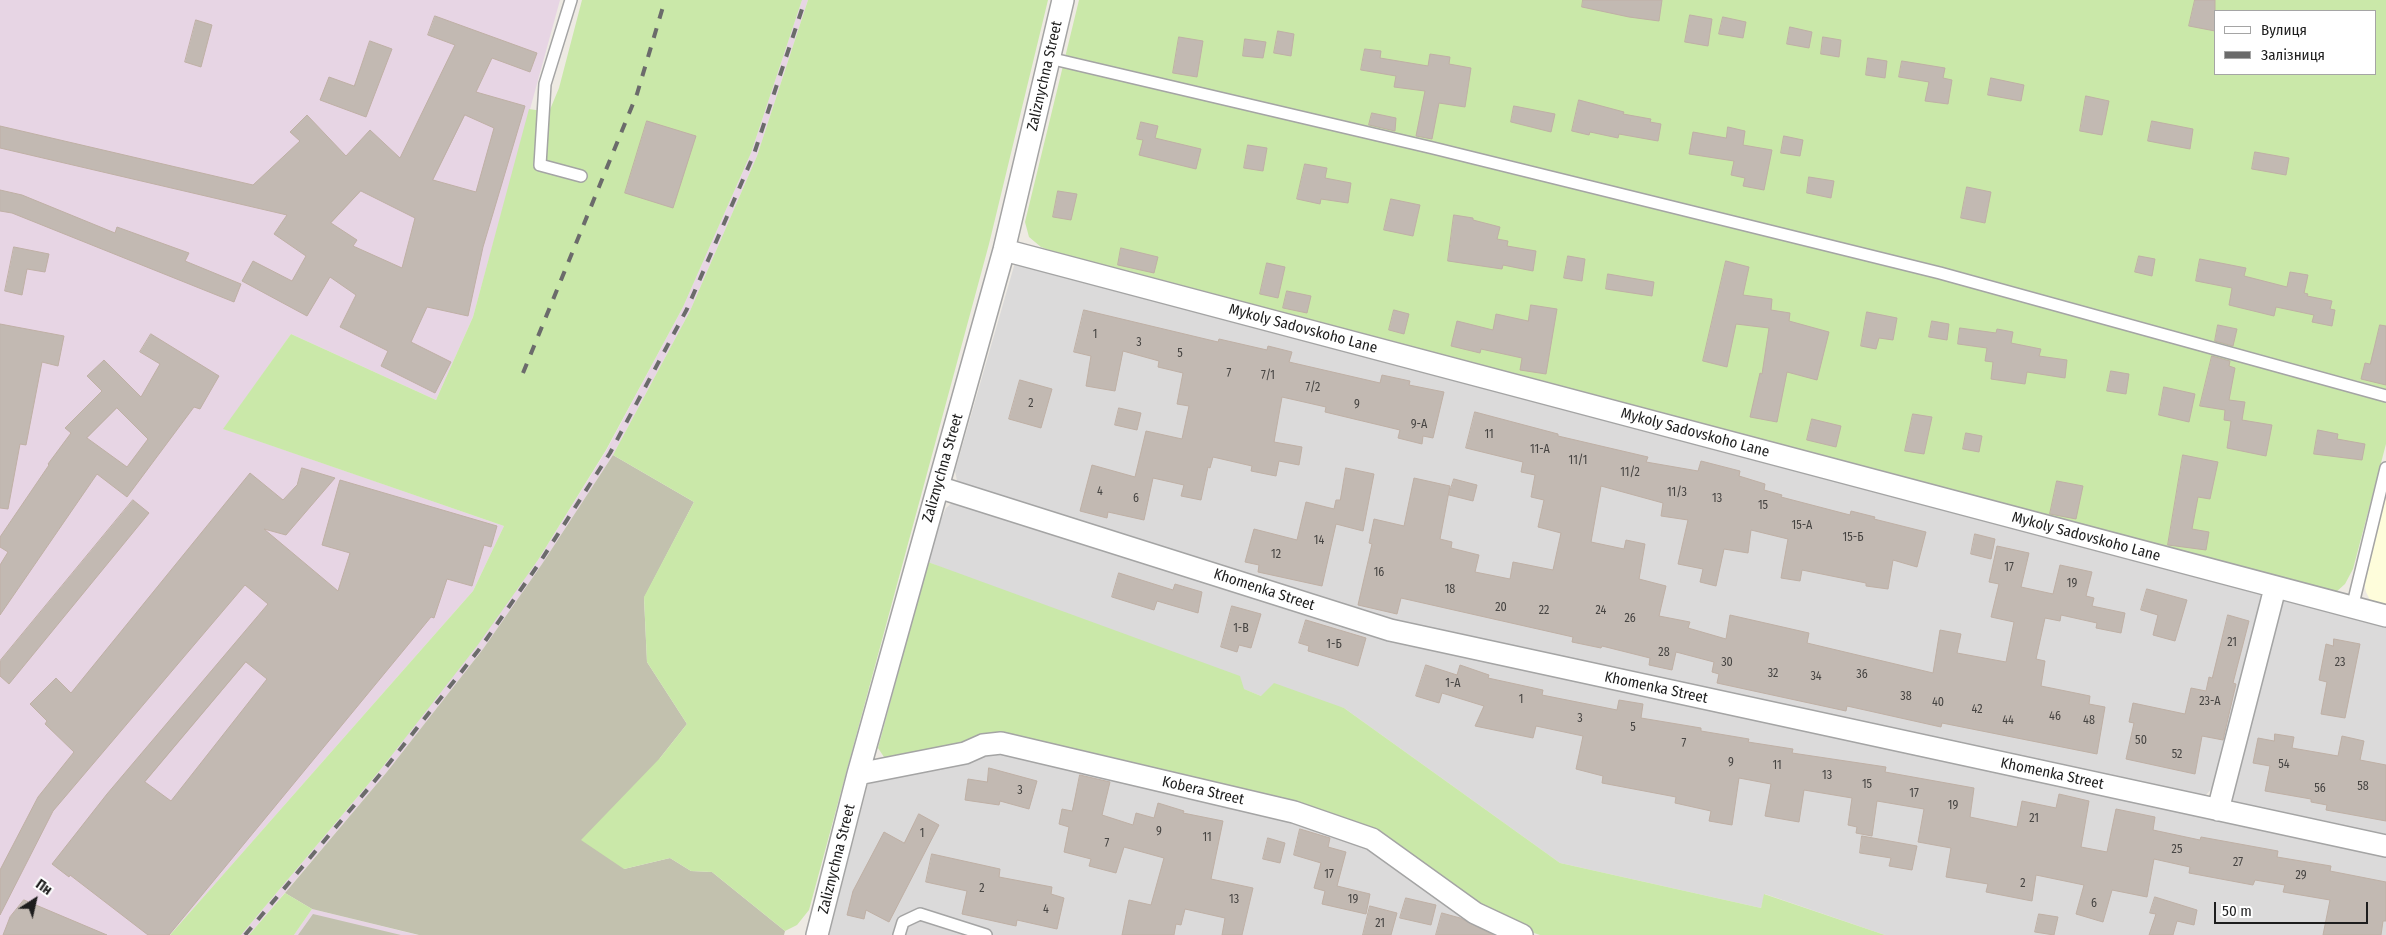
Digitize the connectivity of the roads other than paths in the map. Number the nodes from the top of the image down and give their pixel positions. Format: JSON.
{"nodes":[{"id":1,"x":571,"y":0,"type":"edge"},
{"id":2,"x":1063,"y":0,"type":"edge"},
{"id":3,"x":1050,"y":58,"type":"junction"},
{"id":4,"x":581,"y":176,"type":"dead end"},
{"id":5,"x":1004,"y":250,"type":"junction"},
{"id":6,"x":2386,"y":396,"type":"edge"},
{"id":7,"x":2386,"y":468,"type":"edge"},
{"id":8,"x":938,"y":487,"type":"junction"},
{"id":9,"x":2275,"y":588,"type":"junction"},
{"id":10,"x":2352,"y":608,"type":"junction"},
{"id":11,"x":2386,"y":616,"type":"edge"},
{"id":12,"x":858,"y":774,"type":"junction"},
{"id":13,"x":2218,"y":810,"type":"junction"},
{"id":14,"x":2386,"y":846,"type":"edge"},
{"id":15,"x":817,"y":935,"type":"edge"},
{"id":16,"x":899,"y":935,"type":"edge"},
{"id":17,"x":986,"y":935,"type":"edge"},
{"id":18,"x":1522,"y":935,"type":"edge"}],
"edges":[{"from":1,"to":4,"type":"lane"},
{"from":2,"to":3,"type":"street","name":"Zaliznychna Street"},
{"from":3,"to":5,"type":"street","name":"Zaliznychna Street"},
{"from":3,"to":6,"type":"lane"},
{"from":5,"to":8,"type":"street","name":"Zaliznychna Street"},
{"from":5,"to":9,"type":"street","name":"Mykoly Sadovskoho Lane"},
{"from":7,"to":10,"type":"lane"},
{"from":8,"to":12,"type":"street","name":"Zaliznychna Street"},
{"from":8,"to":13,"type":"street","name":"Khomenka Street"},
{"from":9,"to":10,"type":"street","name":"Mykoly Sadovskoho Lane"},
{"from":9,"to":13,"type":"street"},
{"from":10,"to":11,"type":"street","name":"Mykoly Sadovskoho Lane"},
{"from":12,"to":15,"type":"street","name":"Zaliznychna Street"},
{"from":12,"to":18,"type":"street","name":"Kobera Street"},
{"from":13,"to":14,"type":"street","name":"Khomenka Street"},
{"from":16,"to":17,"type":"lane"}]}
